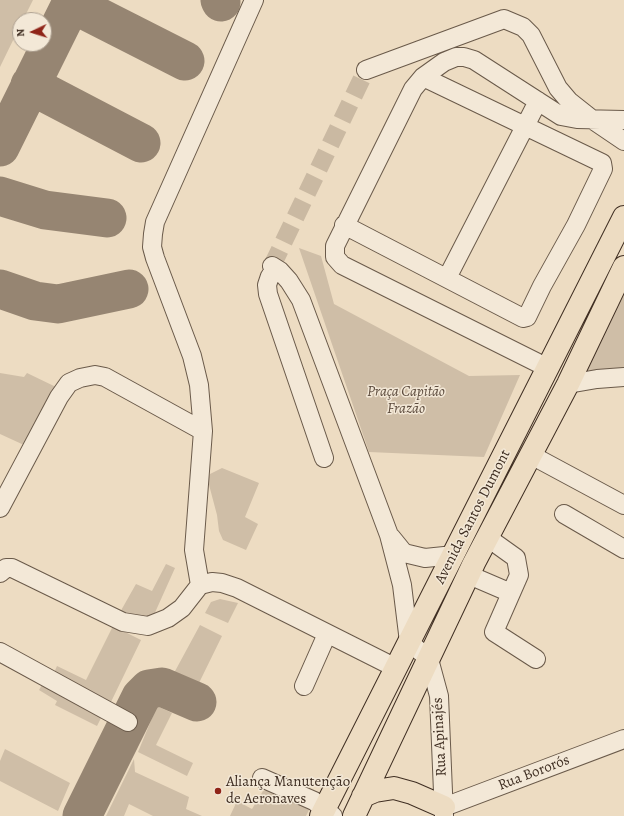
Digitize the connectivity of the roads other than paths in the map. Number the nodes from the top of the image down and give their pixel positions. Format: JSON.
{"nodes":[{"id":1,"x":254,"y":0,"type":"edge"},
{"id":2,"x":366,"y":70,"type":"tunnel mouth"},
{"id":3,"x":423,"y":77,"type":"junction"},
{"id":4,"x":538,"y":101,"type":"junction"},
{"id":5,"x":593,"y":120,"type":"junction"},
{"id":6,"x":624,"y":120,"type":"edge"},
{"id":7,"x":525,"y":127,"type":"junction"},
{"id":8,"x":624,"y":141,"type":"edge"},
{"id":9,"x":624,"y":217,"type":"edge"},
{"id":10,"x":344,"y":225,"type":"junction"},
{"id":11,"x":624,"y":268,"type":"edge"},
{"id":12,"x":447,"y":278,"type":"junction"},
{"id":13,"x":548,"y":368,"type":"junction"},
{"id":14,"x":624,"y":377,"type":"edge"},
{"id":15,"x":568,"y":384,"type":"junction"},
{"id":16,"x":203,"y":431,"type":"junction"},
{"id":17,"x":531,"y":455,"type":"junction"},
{"id":18,"x":324,"y":458,"type":"dead end"},
{"id":19,"x":624,"y":506,"type":"edge"},
{"id":20,"x":0,"y":508,"type":"edge"},
{"id":21,"x":564,"y":514,"type":"dead end"},
{"id":22,"x":389,"y":535,"type":"junction"},
{"id":23,"x":488,"y":538,"type":"junction"},
{"id":24,"x":624,"y":549,"type":"edge"},
{"id":25,"x":454,"y":555,"type":"junction"},
{"id":26,"x":472,"y":569,"type":"junction"},
{"id":27,"x":0,"y":573,"type":"edge"},
{"id":28,"x":200,"y":585,"type":"junction"},
{"id":29,"x":511,"y":593,"type":"junction"},
{"id":30,"x":327,"y":634,"type":"junction"},
{"id":31,"x":409,"y":642,"type":"junction"},
{"id":32,"x":0,"y":652,"type":"edge"},
{"id":33,"x":536,"y":658,"type":"dead end"},
{"id":34,"x":429,"y":659,"type":"junction"},
{"id":35,"x":396,"y":668,"type":"junction"},
{"id":36,"x":304,"y":686,"type":"dead end"},
{"id":37,"x":128,"y":722,"type":"dead end"},
{"id":38,"x":624,"y":739,"type":"edge"},
{"id":39,"x":262,"y":778,"type":"dead end"},
{"id":40,"x":363,"y":796,"type":"junction"},
{"id":41,"x":444,"y":812,"type":"edge"},
{"id":42,"x":326,"y":814,"type":"edge"},
{"id":43,"x":354,"y":816,"type":"edge"}],
"edges":[{"from":1,"to":16,"type":"street"},
{"from":2,"to":5,"type":"street"},
{"from":3,"to":4,"type":"street"},
{"from":3,"to":7,"type":"street"},
{"from":3,"to":10,"type":"street"},
{"from":4,"to":5,"type":"street"},
{"from":4,"to":7,"type":"street"},
{"from":5,"to":6,"type":"street"},
{"from":5,"to":8,"type":"street"},
{"from":7,"to":12,"type":"street"},
{"from":7,"to":12,"type":"street"},
{"from":9,"to":13,"type":"main road","name":"Avenida Santos Dumont"},
{"from":10,"to":12,"type":"street"},
{"from":10,"to":13,"type":"street"},
{"from":11,"to":15,"type":"main road","name":"Avenida Santos Dumont"},
{"from":13,"to":25,"type":"main road","name":"Avenida Santos Dumont"},
{"from":14,"to":15,"type":"street"},
{"from":15,"to":17,"type":"main road","name":"Avenida Santos Dumont"},
{"from":16,"to":20,"type":"street"},
{"from":16,"to":28,"type":"street"},
{"from":17,"to":19,"type":"street"},
{"from":17,"to":23,"type":"main road","name":"Avenida Santos Dumont"},
{"from":18,"to":22,"type":"street"},
{"from":21,"to":24,"type":"street"},
{"from":22,"to":25,"type":"street"},
{"from":22,"to":31,"type":"street"},
{"from":23,"to":26,"type":"main road","name":"Avenida Santos Dumont"},
{"from":23,"to":29,"type":"street"},
{"from":25,"to":26,"type":"main road"},
{"from":25,"to":31,"type":"main road","name":"Avenida Santos Dumont"},
{"from":26,"to":29,"type":"street"},
{"from":26,"to":34,"type":"main road","name":"Avenida Santos Dumont"},
{"from":27,"to":28,"type":"street"},
{"from":28,"to":30,"type":"street"},
{"from":29,"to":33,"type":"street"},
{"from":30,"to":35,"type":"street"},
{"from":30,"to":36,"type":"street"},
{"from":31,"to":34,"type":"street"},
{"from":31,"to":35,"type":"main road","name":"Avenida Santos Dumont"},
{"from":32,"to":37,"type":"street"},
{"from":34,"to":40,"type":"main road","name":"Avenida Santos Dumont"},
{"from":34,"to":41,"type":"street","name":"Rua Apinajés"},
{"from":35,"to":42,"type":"main road","name":"Avenida Santos Dumont"},
{"from":38,"to":41,"type":"street","name":"Rua Bororós"},
{"from":39,"to":42,"type":"street"},
{"from":40,"to":41,"type":"main road"},
{"from":40,"to":43,"type":"main road","name":"Avenida Santos Dumont"}]}
